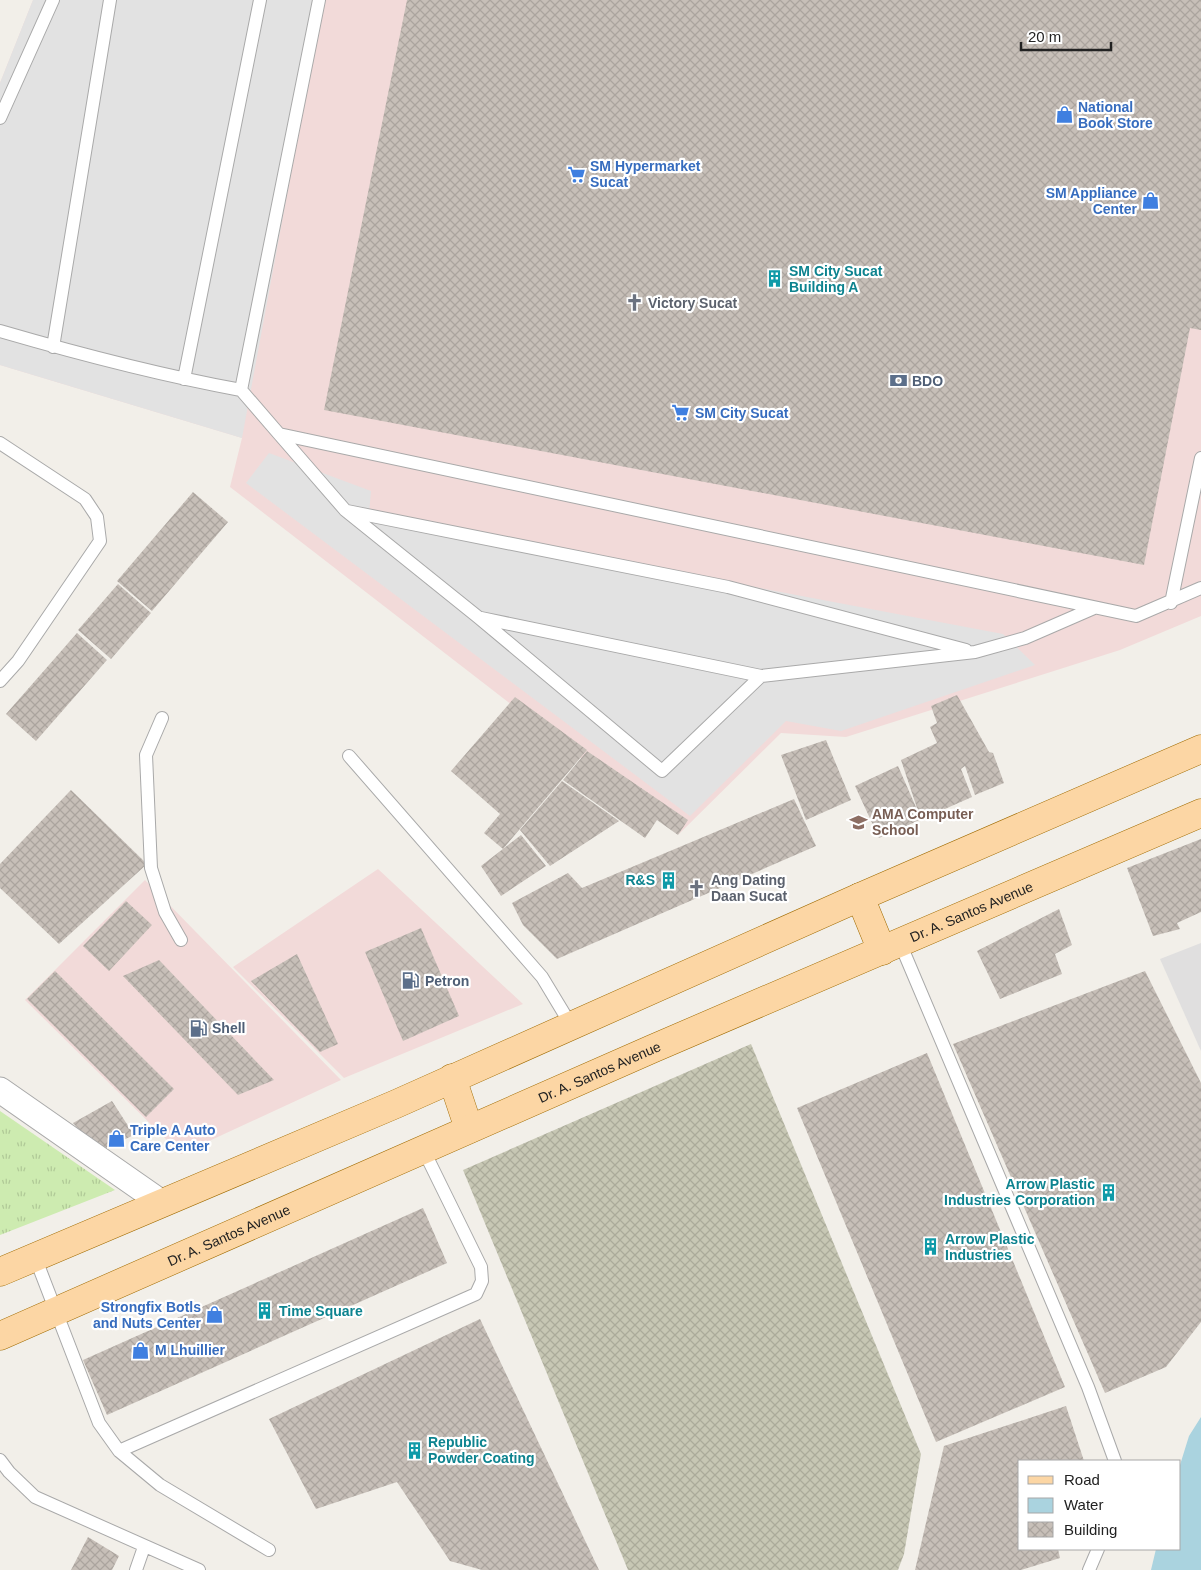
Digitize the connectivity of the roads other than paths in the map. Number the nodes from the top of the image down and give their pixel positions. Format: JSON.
{"nodes":[{"id":1,"x":53,"y":0,"type":"edge"},
{"id":2,"x":110,"y":0,"type":"edge"},
{"id":3,"x":260,"y":0,"type":"edge"},
{"id":4,"x":319,"y":0,"type":"edge"},
{"id":5,"x":0,"y":118,"type":"edge"},
{"id":6,"x":0,"y":331,"type":"edge"},
{"id":7,"x":53,"y":347,"type":"junction"},
{"id":8,"x":184,"y":380,"type":"junction"},
{"id":9,"x":241,"y":390,"type":"junction"},
{"id":10,"x":279,"y":434,"type":"junction"},
{"id":11,"x":0,"y":443,"type":"edge"},
{"id":12,"x":1201,"y":458,"type":"edge"},
{"id":13,"x":344,"y":510,"type":"junction"},
{"id":14,"x":1201,"y":588,"type":"edge"},
{"id":15,"x":1171,"y":603,"type":"junction"},
{"id":16,"x":1094,"y":608,"type":"junction"},
{"id":17,"x":478,"y":617,"type":"junction"},
{"id":18,"x":974,"y":652,"type":"junction"},
{"id":19,"x":761,"y":676,"type":"junction"},
{"id":20,"x":0,"y":681,"type":"edge"},
{"id":21,"x":162,"y":718,"type":"dead end"},
{"id":22,"x":1201,"y":749,"type":"edge"},
{"id":23,"x":349,"y":756,"type":"dead end"},
{"id":24,"x":1201,"y":812,"type":"edge"},
{"id":25,"x":860,"y":897,"type":"junction"},
{"id":26,"x":181,"y":940,"type":"dead end"},
{"id":27,"x":891,"y":947,"type":"junction"},
{"id":28,"x":572,"y":1025,"type":"junction"},
{"id":29,"x":452,"y":1078,"type":"junction"},
{"id":30,"x":0,"y":1090,"type":"edge"},
{"id":31,"x":469,"y":1129,"type":"junction"},
{"id":32,"x":423,"y":1149,"type":"junction"},
{"id":33,"x":162,"y":1202,"type":"junction"},
{"id":34,"x":34,"y":1257,"type":"junction"},
{"id":35,"x":0,"y":1272,"type":"edge"},
{"id":36,"x":57,"y":1311,"type":"junction"},
{"id":37,"x":0,"y":1336,"type":"edge"},
{"id":38,"x":119,"y":1451,"type":"junction"},
{"id":39,"x":0,"y":1460,"type":"edge"},
{"id":40,"x":1115,"y":1460,"type":"edge"},
{"id":41,"x":144,"y":1547,"type":"junction"},
{"id":42,"x":270,"y":1550,"type":"dead end"},
{"id":43,"x":1098,"y":1550,"type":"edge"},
{"id":44,"x":136,"y":1570,"type":"edge"},
{"id":45,"x":199,"y":1570,"type":"edge"},
{"id":46,"x":1089,"y":1570,"type":"edge"}],
"edges":[{"from":1,"to":5,"type":"lane"},
{"from":2,"to":7,"type":"lane"},
{"from":3,"to":8,"type":"lane"},
{"from":4,"to":9,"type":"lane"},
{"from":6,"to":7,"type":"lane"},
{"from":7,"to":8,"type":"lane"},
{"from":8,"to":9,"type":"lane"},
{"from":9,"to":10,"type":"lane"},
{"from":10,"to":13,"type":"lane"},
{"from":10,"to":16,"type":"lane"},
{"from":11,"to":20,"type":"lane"},
{"from":12,"to":15,"type":"lane"},
{"from":13,"to":17,"type":"lane"},
{"from":13,"to":18,"type":"lane"},
{"from":14,"to":15,"type":"lane"},
{"from":15,"to":16,"type":"lane"},
{"from":16,"to":18,"type":"lane"},
{"from":17,"to":19,"type":"lane"},
{"from":17,"to":19,"type":"lane"},
{"from":18,"to":19,"type":"lane"},
{"from":21,"to":26,"type":"lane"},
{"from":22,"to":25,"type":"main road"},
{"from":23,"to":28,"type":"lane"},
{"from":24,"to":27,"type":"main road","name":"Dr. A. Santos Avenue"},
{"from":25,"to":27,"type":"main road"},
{"from":25,"to":28,"type":"main road"},
{"from":27,"to":31,"type":"main road","name":"Dr. A. Santos Avenue"},
{"from":27,"to":40,"type":"lane"},
{"from":28,"to":29,"type":"main road"},
{"from":29,"to":31,"type":"main road"},
{"from":29,"to":33,"type":"main road"},
{"from":30,"to":33,"type":"street"},
{"from":31,"to":32,"type":"main road","name":"Dr. A. Santos Avenue"},
{"from":32,"to":36,"type":"main road","name":"Dr. A. Santos Avenue"},
{"from":32,"to":38,"type":"lane"},
{"from":33,"to":34,"type":"main road"},
{"from":34,"to":35,"type":"main road"},
{"from":34,"to":36,"type":"lane"},
{"from":36,"to":37,"type":"main road","name":"Dr. A. Santos Avenue"},
{"from":36,"to":38,"type":"lane"},
{"from":38,"to":42,"type":"lane"},
{"from":39,"to":41,"type":"lane"},
{"from":41,"to":44,"type":"lane"},
{"from":41,"to":45,"type":"lane"},
{"from":43,"to":46,"type":"lane"}]}
